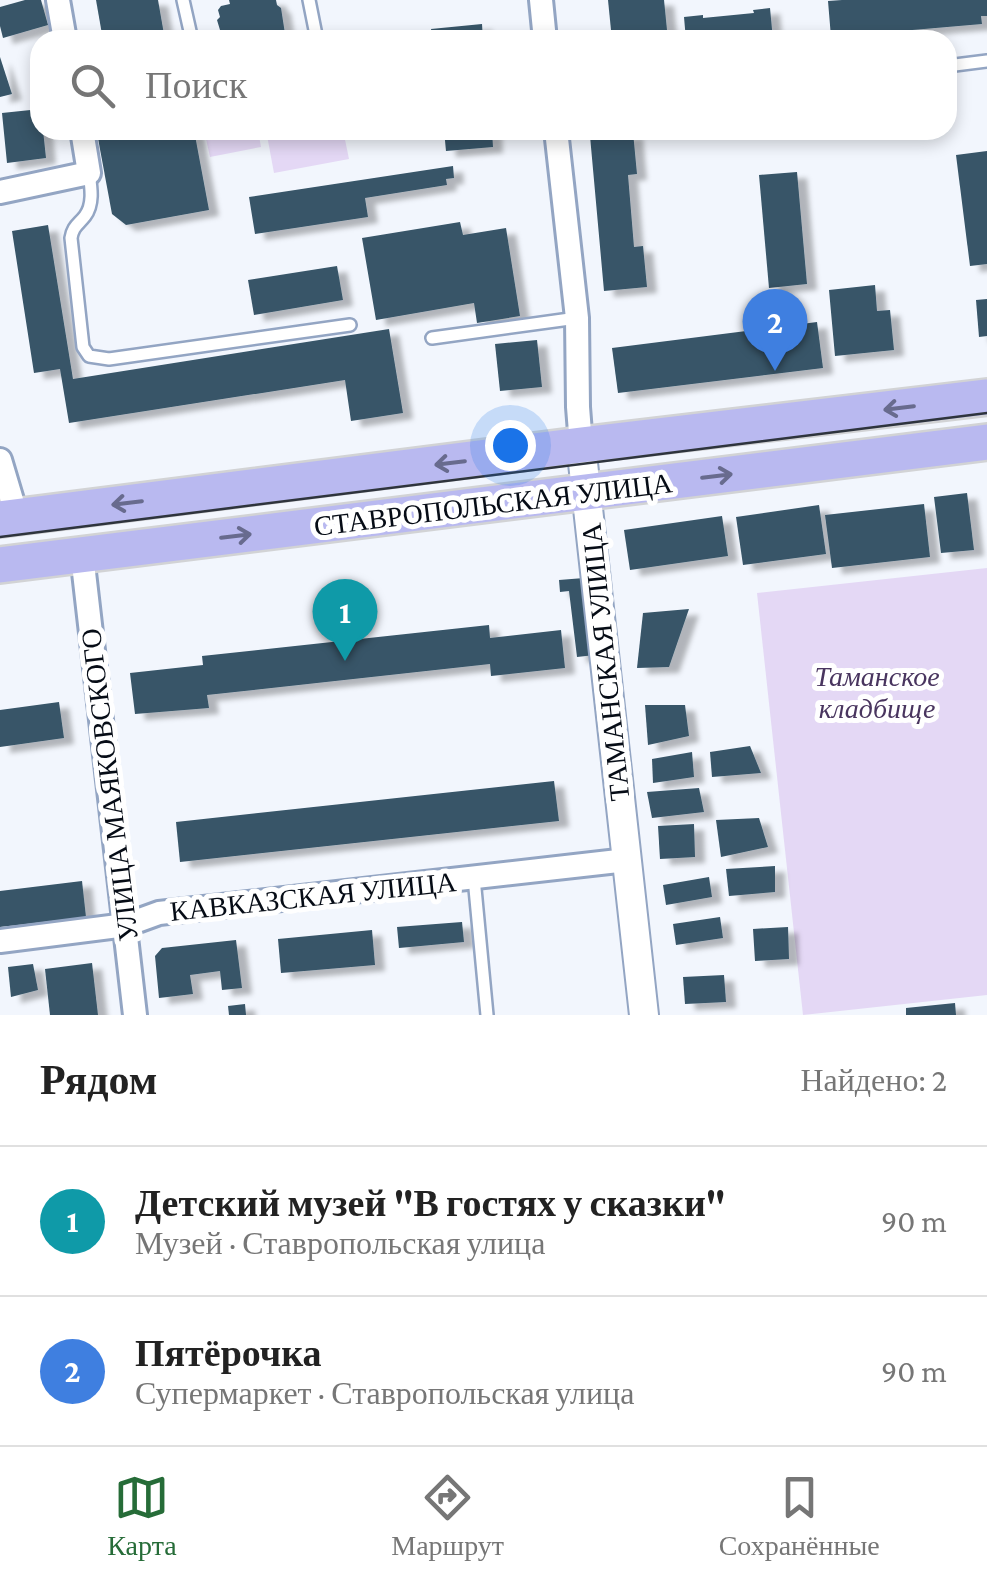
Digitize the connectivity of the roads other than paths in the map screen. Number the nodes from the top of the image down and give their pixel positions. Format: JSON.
{"nodes":[{"id":1,"x":58,"y":0,"type":"edge"},
{"id":2,"x":183,"y":0,"type":"edge"},
{"id":3,"x":308,"y":0,"type":"edge"},
{"id":4,"x":541,"y":0,"type":"edge"},
{"id":5,"x":63,"y":30,"type":"edge"},
{"id":6,"x":190,"y":30,"type":"edge"},
{"id":7,"x":315,"y":30,"type":"edge"},
{"id":8,"x":544,"y":30,"type":"edge"},
{"id":9,"x":987,"y":61,"type":"edge"},
{"id":10,"x":957,"y":65,"type":"edge"},
{"id":11,"x":84,"y":140,"type":"edge"},
{"id":12,"x":557,"y":140,"type":"edge"},
{"id":13,"x":90,"y":173,"type":"junction"},
{"id":14,"x":0,"y":192,"type":"edge"},
{"id":15,"x":577,"y":318,"type":"junction"},
{"id":16,"x":350,"y":325,"type":"dead end"},
{"id":17,"x":432,"y":338,"type":"dead end"},
{"id":18,"x":987,"y":397,"type":"edge"},
{"id":19,"x":987,"y":442,"type":"edge"},
{"id":20,"x":581,"y":446,"type":"junction"},
{"id":21,"x":0,"y":460,"type":"edge"},
{"id":22,"x":585,"y":492,"type":"junction"},
{"id":23,"x":9,"y":518,"type":"edge"},
{"id":24,"x":82,"y":555,"type":"junction"},
{"id":25,"x":0,"y":566,"type":"edge"},
{"id":26,"x":628,"y":860,"type":"junction"},
{"id":27,"x":474,"y":878,"type":"junction"},
{"id":28,"x":126,"y":926,"type":"junction"},
{"id":29,"x":0,"y":941,"type":"edge"},
{"id":30,"x":135,"y":1015,"type":"edge"},
{"id":31,"x":486,"y":1015,"type":"edge"},
{"id":32,"x":644,"y":1015,"type":"edge"}],
"edges":[{"from":1,"to":5,"type":"street"},
{"from":2,"to":6,"type":"lane"},
{"from":3,"to":7,"type":"lane"},
{"from":4,"to":8,"type":"street"},
{"from":9,"to":10,"type":"lane"},
{"from":11,"to":13,"type":"street"},
{"from":12,"to":15,"type":"street","name":"ТАМАНСКАЯ УЛИЦА"},
{"from":13,"to":14,"type":"street"},
{"from":13,"to":16,"type":"lane"},
{"from":15,"to":17,"type":"lane"},
{"from":15,"to":20,"type":"street","name":"ТАМАНСКАЯ УЛИЦА"},
{"from":18,"to":20,"type":"main road","name":"СТАВРОПОЛЬСКАЯ УЛИЦА","one_way":true},
{"from":22,"to":19,"type":"main road","name":"СТАВРОПОЛЬСКАЯ УЛИЦА","one_way":true},
{"from":20,"to":22,"type":"street","name":"ТАМАНСКАЯ УЛИЦА"},
{"from":20,"to":23,"type":"main road","name":"СТАВРОПОЛЬСКАЯ УЛИЦА","one_way":true},
{"from":21,"to":23,"type":"street"},
{"from":24,"to":22,"type":"main road","name":"СТАВРОПОЛЬСКАЯ УЛИЦА","one_way":true},
{"from":22,"to":26,"type":"street","name":"ТАМАНСКАЯ УЛИЦА"},
{"from":24,"to":25,"type":"main road","name":"СТАВРОПОЛЬСКАЯ УЛИЦА"},
{"from":24,"to":28,"type":"street","name":"УЛИЦА МАЯКОВСКОГО"},
{"from":26,"to":27,"type":"street","name":"КАВКАЗСКАЯ УЛИЦА"},
{"from":26,"to":32,"type":"street","name":"ТАМАНСКАЯ УЛИЦА"},
{"from":27,"to":28,"type":"street","name":"КАВКАЗСКАЯ УЛИЦА"},
{"from":27,"to":31,"type":"lane"},
{"from":28,"to":29,"type":"street","name":"КАВКАЗСКАЯ УЛИЦА"},
{"from":28,"to":30,"type":"street","name":"УЛИЦА МАЯКОВСКОГО"}]}
